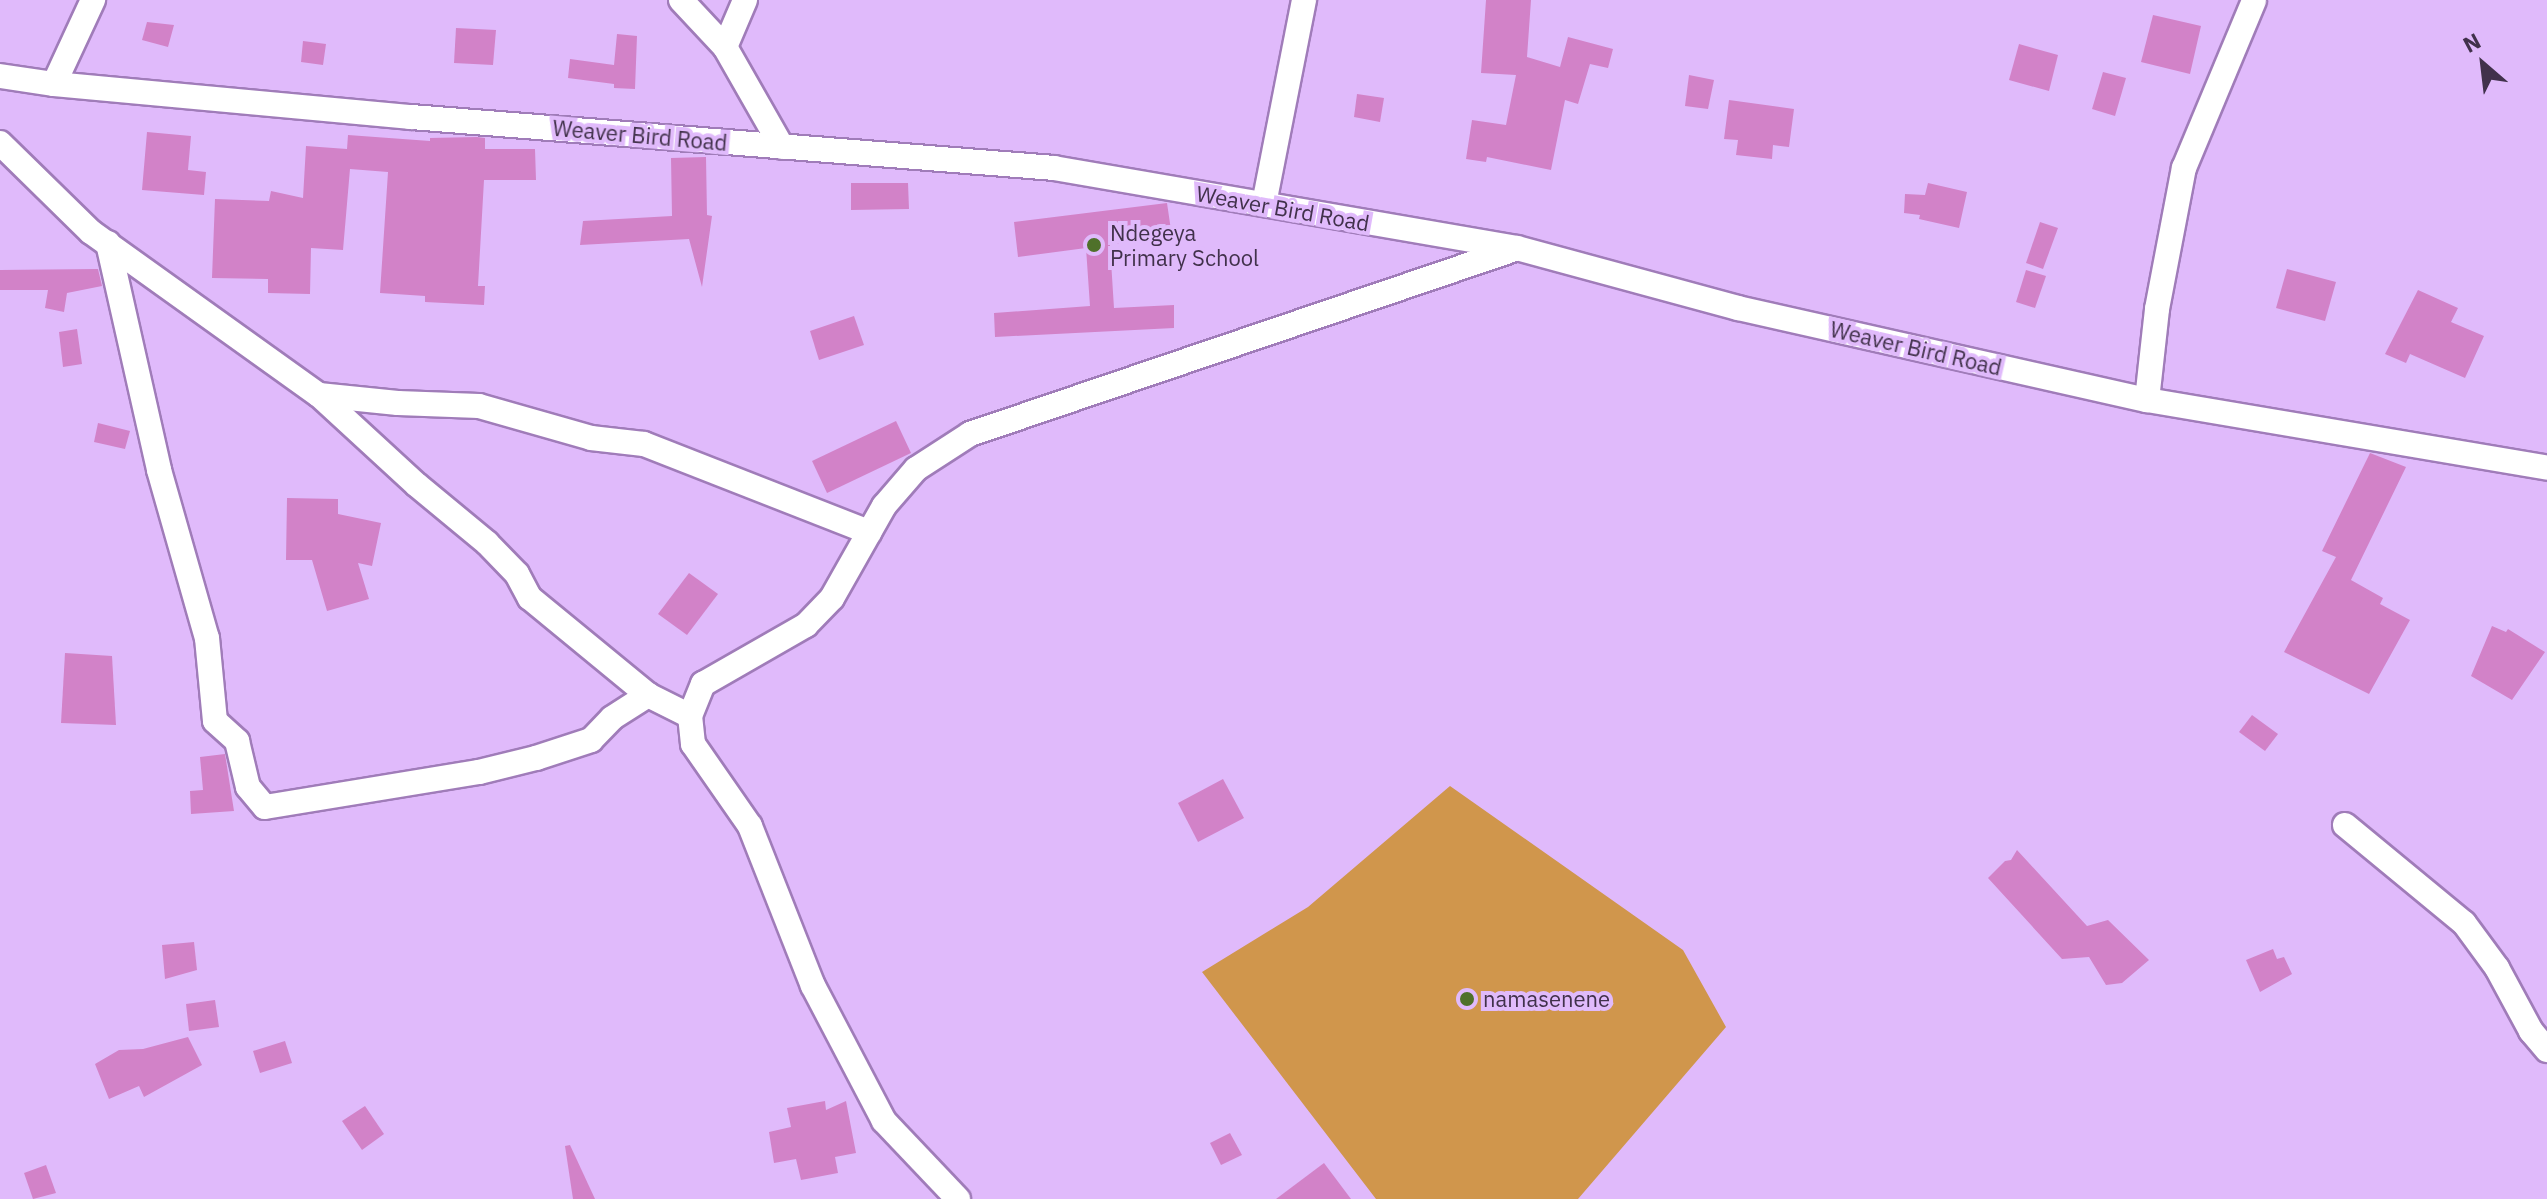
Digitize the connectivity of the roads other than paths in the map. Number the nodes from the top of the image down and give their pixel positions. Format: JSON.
{"nodes":[{"id":1,"x":93,"y":0,"type":"edge"},
{"id":2,"x":681,"y":0,"type":"edge"},
{"id":3,"x":745,"y":0,"type":"edge"},
{"id":4,"x":1304,"y":0,"type":"edge"},
{"id":5,"x":2254,"y":1,"type":"edge"},
{"id":6,"x":725,"y":47,"type":"junction"},
{"id":7,"x":0,"y":76,"type":"edge"},
{"id":8,"x":54,"y":84,"type":"junction"},
{"id":9,"x":0,"y":143,"type":"edge"},
{"id":10,"x":782,"y":147,"type":"junction"},
{"id":11,"x":1264,"y":204,"type":"junction"},
{"id":12,"x":108,"y":243,"type":"junction"},
{"id":13,"x":1517,"y":248,"type":"junction"},
{"id":14,"x":319,"y":395,"type":"junction"},
{"id":15,"x":2147,"y":400,"type":"junction"},
{"id":16,"x":2547,"y":468,"type":"edge"},
{"id":17,"x":869,"y":532,"type":"junction"},
{"id":18,"x":648,"y":695,"type":"junction"},
{"id":19,"x":690,"y":716,"type":"junction"},
{"id":20,"x":2345,"y":825,"type":"dead end"},
{"id":21,"x":2547,"y":1050,"type":"edge"},
{"id":22,"x":958,"y":1199,"type":"edge"}],
"edges":[{"from":1,"to":8,"type":"street"},
{"from":2,"to":6,"type":"street"},
{"from":3,"to":6,"type":"street"},
{"from":4,"to":11,"type":"street"},
{"from":5,"to":15,"type":"street"},
{"from":6,"to":10,"type":"street"},
{"from":7,"to":8,"type":"street","name":"Weaver Bird Road"},
{"from":8,"to":10,"type":"street","name":"Weaver Bird Road"},
{"from":9,"to":12,"type":"street"},
{"from":10,"to":11,"type":"street","name":"Weaver Bird Road"},
{"from":11,"to":13,"type":"street","name":"Weaver Bird Road"},
{"from":12,"to":14,"type":"street"},
{"from":12,"to":18,"type":"street"},
{"from":13,"to":15,"type":"street","name":"Weaver Bird Road"},
{"from":13,"to":17,"type":"street"},
{"from":14,"to":17,"type":"street"},
{"from":14,"to":18,"type":"street"},
{"from":15,"to":16,"type":"street","name":"Weaver Bird Road"},
{"from":17,"to":19,"type":"street"},
{"from":18,"to":19,"type":"street"},
{"from":19,"to":22,"type":"street"},
{"from":20,"to":21,"type":"street"}]}
